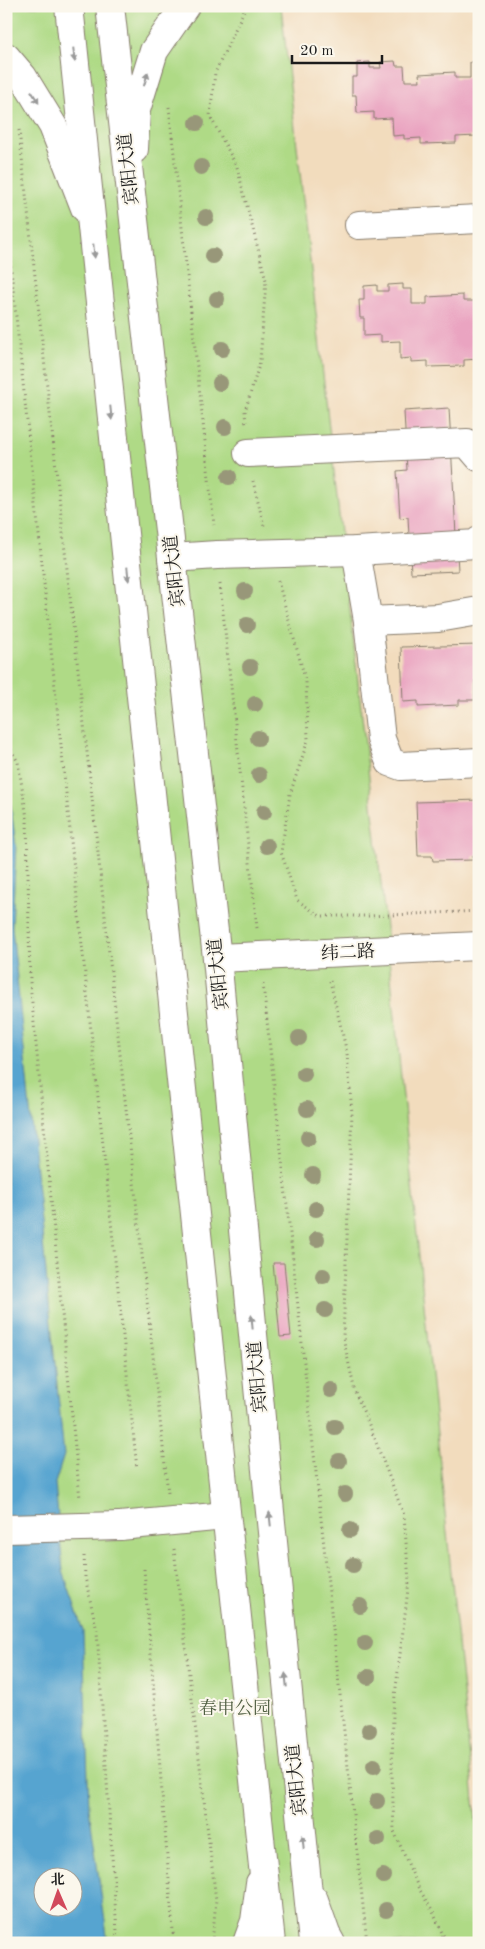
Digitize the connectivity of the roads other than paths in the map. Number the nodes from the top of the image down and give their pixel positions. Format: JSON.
{"nodes":[{"id":1,"x":69,"y":6,"type":"edge"},
{"id":2,"x":110,"y":6,"type":"edge"},
{"id":3,"x":185,"y":6,"type":"edge"},
{"id":4,"x":6,"y":58,"type":"edge"},
{"id":5,"x":131,"y":196,"type":"junction"},
{"id":6,"x":479,"y":219,"type":"edge"},
{"id":7,"x":91,"y":224,"type":"junction"},
{"id":8,"x":359,"y":225,"type":"dead end"},
{"id":9,"x":248,"y":453,"type":"dead end"},
{"id":10,"x":479,"y":456,"type":"edge"},
{"id":11,"x":479,"y":541,"type":"edge"},
{"id":12,"x":356,"y":551,"type":"junction"},
{"id":13,"x":172,"y":558,"type":"junction"},
{"id":14,"x":479,"y":611,"type":"edge"},
{"id":15,"x":368,"y":621,"type":"junction"},
{"id":16,"x":479,"y":762,"type":"edge"},
{"id":17,"x":479,"y":946,"type":"edge"},
{"id":18,"x":217,"y":958,"type":"junction"},
{"id":19,"x":225,"y":1516,"type":"junction"},
{"id":20,"x":6,"y":1529,"type":"edge"},
{"id":21,"x":262,"y":1867,"type":"junction"},
{"id":22,"x":306,"y":1873,"type":"junction"},
{"id":23,"x":247,"y":1943,"type":"edge"},
{"id":24,"x":271,"y":1943,"type":"edge"},
{"id":25,"x":313,"y":1943,"type":"edge"},
{"id":26,"x":330,"y":1943,"type":"edge"}],
"edges":[{"from":1,"to":7,"type":"main road","one_way":true},
{"from":2,"to":5,"type":"main road","name":"宾阳大道"},
{"from":5,"to":3,"type":"main road","one_way":true},
{"from":4,"to":7,"type":"main road","one_way":true},
{"from":5,"to":13,"type":"main road","name":"宾阳大道"},
{"from":6,"to":8,"type":"main road"},
{"from":7,"to":19,"type":"main road","one_way":true},
{"from":9,"to":10,"type":"main road"},
{"from":11,"to":12,"type":"main road"},
{"from":12,"to":13,"type":"main road"},
{"from":12,"to":15,"type":"main road"},
{"from":13,"to":18,"type":"main road","name":"宾阳大道"},
{"from":14,"to":15,"type":"main road"},
{"from":15,"to":16,"type":"main road"},
{"from":17,"to":18,"type":"main road","name":"纬二路"},
{"from":22,"to":18,"type":"main road","name":"宾阳大道","one_way":true},
{"from":19,"to":20,"type":"main road","bridge":true},
{"from":19,"to":21,"type":"main road"},
{"from":21,"to":23,"type":"main road"},
{"from":21,"to":24,"type":"main road"},
{"from":22,"to":25,"type":"main road","name":"宾阳大道"},
{"from":22,"to":26,"type":"main road"}]}
